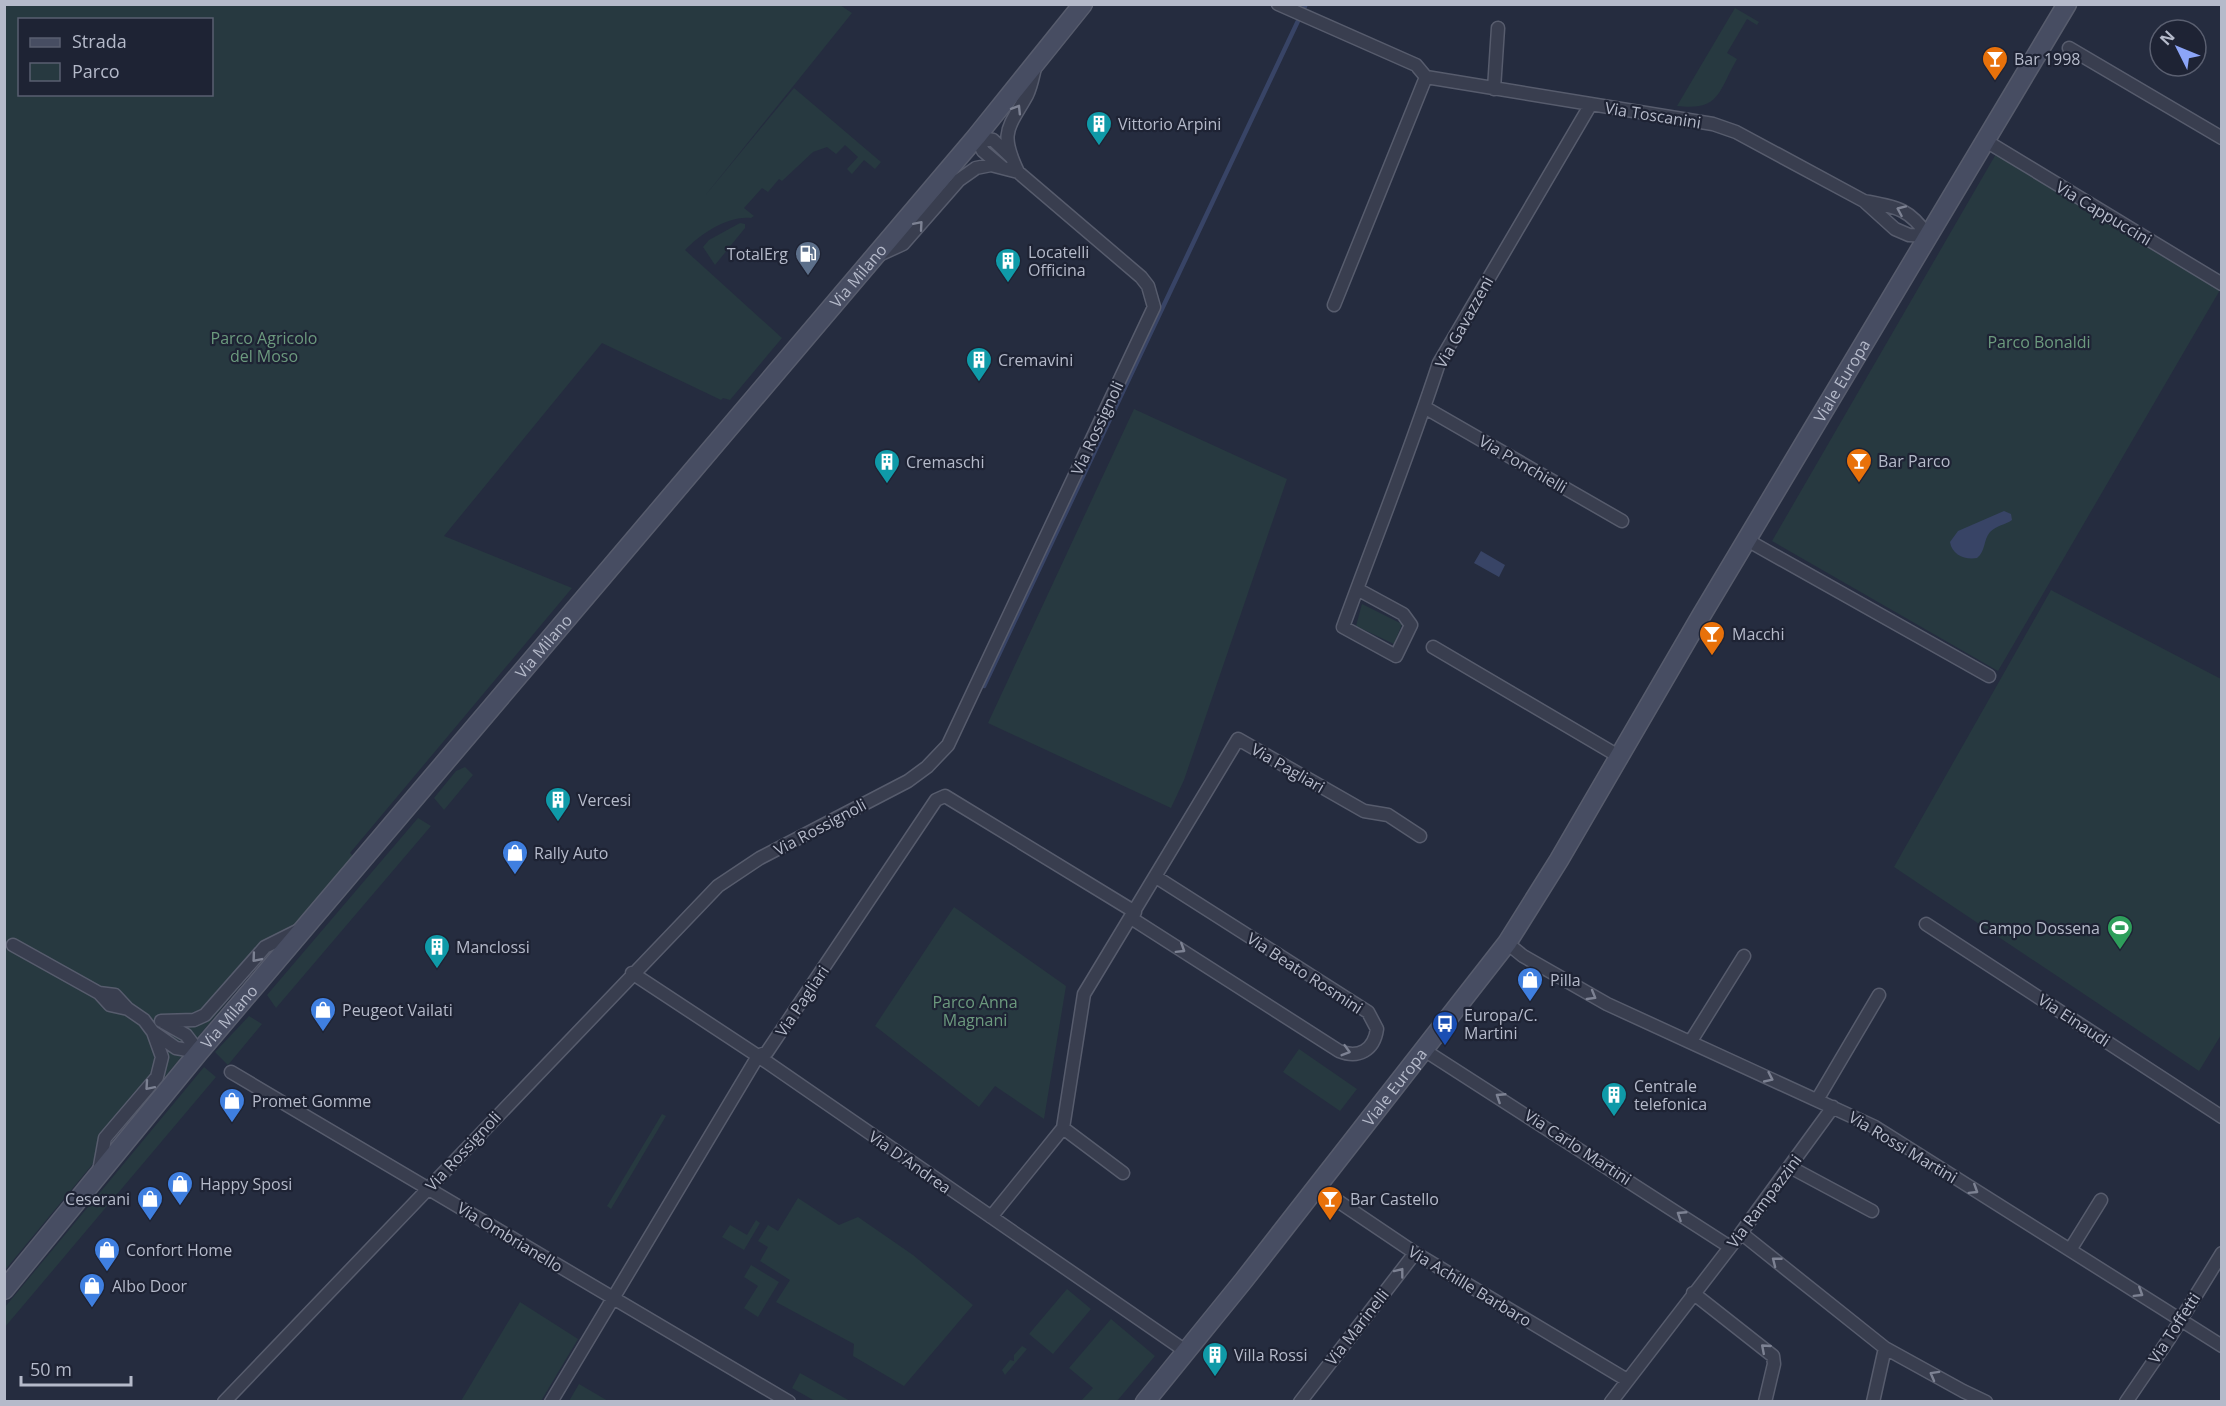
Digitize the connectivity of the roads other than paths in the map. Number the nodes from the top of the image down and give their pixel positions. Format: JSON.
{"nodes":[{"id":1,"x":1083,"y":4,"type":"edge"},
{"id":2,"x":1278,"y":4,"type":"edge"},
{"id":3,"x":2067,"y":4,"type":"edge"},
{"id":4,"x":1498,"y":28,"type":"dead end"},
{"id":5,"x":2069,"y":48,"type":"dead end"},
{"id":6,"x":1037,"y":62,"type":"junction"},
{"id":7,"x":1426,"y":77,"type":"junction"},
{"id":8,"x":1494,"y":89,"type":"junction"},
{"id":9,"x":1591,"y":104,"type":"junction"},
{"id":10,"x":976,"y":137,"type":"junction"},
{"id":11,"x":2222,"y":138,"type":"edge"},
{"id":12,"x":1986,"y":141,"type":"junction"},
{"id":13,"x":1011,"y":157,"type":"junction"},
{"id":14,"x":1005,"y":169,"type":"junction"},
{"id":15,"x":1018,"y":171,"type":"junction"},
{"id":16,"x":1864,"y":201,"type":"junction"},
{"id":17,"x":1928,"y":236,"type":"junction"},
{"id":18,"x":873,"y":258,"type":"junction"},
{"id":19,"x":2222,"y":284,"type":"edge"},
{"id":20,"x":1334,"y":305,"type":"dead end"},
{"id":21,"x":1424,"y":407,"type":"junction"},
{"id":22,"x":1622,"y":521,"type":"dead end"},
{"id":23,"x":1747,"y":540,"type":"junction"},
{"id":24,"x":1357,"y":589,"type":"junction"},
{"id":25,"x":1433,"y":647,"type":"dead end"},
{"id":26,"x":1989,"y":676,"type":"dead end"},
{"id":27,"x":1620,"y":757,"type":"junction"},
{"id":28,"x":1420,"y":836,"type":"dead end"},
{"id":29,"x":1156,"y":877,"type":"junction"},
{"id":30,"x":1133,"y":915,"type":"junction"},
{"id":31,"x":1926,"y":924,"type":"dead end"},
{"id":32,"x":305,"y":927,"type":"junction"},
{"id":33,"x":1507,"y":943,"type":"junction"},
{"id":34,"x":13,"y":945,"type":"dead end"},
{"id":35,"x":1743,"y":956,"type":"dead end"},
{"id":36,"x":632,"y":973,"type":"junction"},
{"id":37,"x":1880,"y":995,"type":"dead end"},
{"id":38,"x":144,"y":1020,"type":"junction"},
{"id":39,"x":161,"y":1021,"type":"junction"},
{"id":40,"x":153,"y":1032,"type":"junction"},
{"id":41,"x":1690,"y":1041,"type":"junction"},
{"id":42,"x":1424,"y":1050,"type":"junction"},
{"id":43,"x":199,"y":1052,"type":"junction"},
{"id":44,"x":758,"y":1056,"type":"junction"},
{"id":45,"x":231,"y":1072,"type":"dead end"},
{"id":46,"x":1817,"y":1100,"type":"junction"},
{"id":47,"x":1833,"y":1107,"type":"junction"},
{"id":48,"x":2222,"y":1117,"type":"edge"},
{"id":49,"x":1063,"y":1128,"type":"junction"},
{"id":50,"x":1790,"y":1167,"type":"junction"},
{"id":51,"x":1123,"y":1173,"type":"dead end"},
{"id":52,"x":99,"y":1174,"type":"junction"},
{"id":53,"x":1317,"y":1187,"type":"junction"},
{"id":54,"x":428,"y":1188,"type":"junction"},
{"id":55,"x":2101,"y":1200,"type":"dead end"},
{"id":56,"x":1872,"y":1211,"type":"dead end"},
{"id":57,"x":991,"y":1217,"type":"junction"},
{"id":58,"x":1741,"y":1233,"type":"junction"},
{"id":59,"x":1730,"y":1247,"type":"junction"},
{"id":60,"x":2070,"y":1250,"type":"junction"},
{"id":61,"x":1415,"y":1253,"type":"junction"},
{"id":62,"x":2222,"y":1253,"type":"edge"},
{"id":63,"x":4,"y":1290,"type":"edge"},
{"id":64,"x":1693,"y":1293,"type":"junction"},
{"id":65,"x":613,"y":1298,"type":"junction"},
{"id":66,"x":2181,"y":1320,"type":"junction"},
{"id":67,"x":2222,"y":1346,"type":"edge"},
{"id":68,"x":1885,"y":1348,"type":"junction"},
{"id":69,"x":1187,"y":1352,"type":"junction"},
{"id":70,"x":1626,"y":1380,"type":"junction"},
{"id":71,"x":224,"y":1401,"type":"edge"},
{"id":72,"x":551,"y":1401,"type":"edge"},
{"id":73,"x":789,"y":1401,"type":"edge"},
{"id":74,"x":1145,"y":1401,"type":"edge"},
{"id":75,"x":1300,"y":1401,"type":"edge"},
{"id":76,"x":1611,"y":1401,"type":"edge"},
{"id":77,"x":1765,"y":1401,"type":"edge"},
{"id":78,"x":1873,"y":1401,"type":"edge"},
{"id":79,"x":1986,"y":1401,"type":"edge"},
{"id":80,"x":2126,"y":1401,"type":"edge"}],
"edges":[{"from":1,"to":6,"type":"main road","name":"Via Milano"},
{"from":2,"to":7,"type":"street","name":"Via Toscanini"},
{"from":3,"to":12,"type":"main road","name":"Viale Europa"},
{"from":4,"to":8,"type":"street"},
{"from":5,"to":11,"type":"street"},
{"from":6,"to":10,"type":"main road","name":"Via Milano"},
{"from":13,"to":6,"type":"street","one_way":true},
{"from":7,"to":8,"type":"street","name":"Via Toscanini"},
{"from":7,"to":20,"type":"street"},
{"from":8,"to":9,"type":"street","name":"Via Toscanini"},
{"from":9,"to":16,"type":"street","name":"Via Toscanini"},
{"from":9,"to":21,"type":"street","name":"Via Gavazzeni"},
{"from":10,"to":13,"type":"street"},
{"from":10,"to":14,"type":"street"},
{"from":10,"to":18,"type":"main road","name":"Via Milano"},
{"from":12,"to":17,"type":"main road","name":"Viale Europa"},
{"from":12,"to":19,"type":"street","name":"Via Cappuccini"},
{"from":13,"to":15,"type":"street"},
{"from":14,"to":15,"type":"street"},
{"from":18,"to":14,"type":"street","one_way":true},
{"from":15,"to":36,"type":"street","name":"Via Rossignoli"},
{"from":16,"to":17,"type":"street","name":"Via Toscanini"},
{"from":17,"to":16,"type":"street","name":"Via Toscanini","one_way":true},
{"from":17,"to":23,"type":"main road","name":"Viale Europa"},
{"from":18,"to":32,"type":"main road","name":"Via Milano"},
{"from":21,"to":22,"type":"street","name":"Via Ponchielli"},
{"from":21,"to":24,"type":"street","name":"Via Gavazzeni"},
{"from":23,"to":26,"type":"street"},
{"from":23,"to":27,"type":"main road","name":"Viale Europa"},
{"from":24,"to":24,"type":"street","name":"Via Gavazzeni"},
{"from":25,"to":27,"type":"street"},
{"from":27,"to":33,"type":"main road","name":"Viale Europa"},
{"from":28,"to":29,"type":"street","name":"Via Pagliari"},
{"from":29,"to":30,"type":"street","name":"Via Pagliari"},
{"from":30,"to":29,"type":"street","name":"Via Beato Rosmini","one_way":true},
{"from":30,"to":44,"type":"street","name":"Via Pagliari"},
{"from":30,"to":49,"type":"street","name":"Via Pagliari"},
{"from":31,"to":48,"type":"street","name":"Via Einaudi"},
{"from":32,"to":39,"type":"street","one_way":true},
{"from":32,"to":43,"type":"main road","name":"Via Milano"},
{"from":33,"to":41,"type":"street","name":"Via Rossi Martini","one_way":true},
{"from":33,"to":42,"type":"main road","name":"Viale Europa"},
{"from":34,"to":38,"type":"street"},
{"from":35,"to":41,"type":"street"},
{"from":36,"to":44,"type":"street","name":"Via D'Andrea"},
{"from":36,"to":54,"type":"street","name":"Via Rossignoli"},
{"from":37,"to":46,"type":"street"},
{"from":38,"to":39,"type":"street"},
{"from":38,"to":40,"type":"street"},
{"from":39,"to":43,"type":"street"},
{"from":40,"to":43,"type":"street"},
{"from":40,"to":52,"type":"street","one_way":true},
{"from":41,"to":46,"type":"street","name":"Via Rossi Martini","one_way":true},
{"from":42,"to":53,"type":"main road","name":"Viale Europa"},
{"from":59,"to":42,"type":"street","name":"Via Carlo Martini","one_way":true},
{"from":43,"to":52,"type":"main road","name":"Via Milano"},
{"from":44,"to":57,"type":"street","name":"Via D'Andrea"},
{"from":44,"to":65,"type":"street","name":"Via Pagliari"},
{"from":45,"to":54,"type":"street","name":"Via Ombrianello"},
{"from":46,"to":47,"type":"street","name":"Via Rossi Martini"},
{"from":47,"to":50,"type":"street","name":"Via Rampazzini"},
{"from":47,"to":60,"type":"street","name":"Via Rossi Martini","one_way":true},
{"from":49,"to":51,"type":"street"},
{"from":49,"to":57,"type":"street"},
{"from":50,"to":56,"type":"street"},
{"from":50,"to":58,"type":"street","name":"Via Rampazzini"},
{"from":52,"to":63,"type":"main road","name":"Via Milano"},
{"from":53,"to":61,"type":"street","name":"Via Achille Barbaro"},
{"from":53,"to":69,"type":"main road","name":"Viale Europa"},
{"from":54,"to":65,"type":"street","name":"Via Ombrianello"},
{"from":54,"to":71,"type":"street","name":"Via Rossignoli"},
{"from":55,"to":60,"type":"street"},
{"from":57,"to":69,"type":"street","name":"Via D'Andrea"},
{"from":58,"to":59,"type":"street","name":"Via Rampazzini"},
{"from":68,"to":58,"type":"street","one_way":true},
{"from":59,"to":64,"type":"street","name":"Via Rampazzini"},
{"from":60,"to":66,"type":"street","name":"Via Rossi Martini","one_way":true},
{"from":61,"to":70,"type":"street","name":"Via Achille Barbaro"},
{"from":75,"to":61,"type":"street","name":"Via Marinelli","one_way":true},
{"from":62,"to":66,"type":"street","name":"Via Toffetti"},
{"from":64,"to":70,"type":"street","name":"Via Rampazzini"},
{"from":77,"to":64,"type":"street","one_way":true},
{"from":65,"to":72,"type":"street","name":"Via Pagliari"},
{"from":65,"to":73,"type":"street","name":"Via Ombrianello"},
{"from":66,"to":67,"type":"street","name":"Via Rossi Martini"},
{"from":66,"to":80,"type":"street","name":"Via Toffetti"},
{"from":68,"to":78,"type":"street"},
{"from":79,"to":68,"type":"street","one_way":true},
{"from":69,"to":74,"type":"main road","name":"Viale Europa"},
{"from":70,"to":76,"type":"street","name":"Via Rampazzini"}]}
